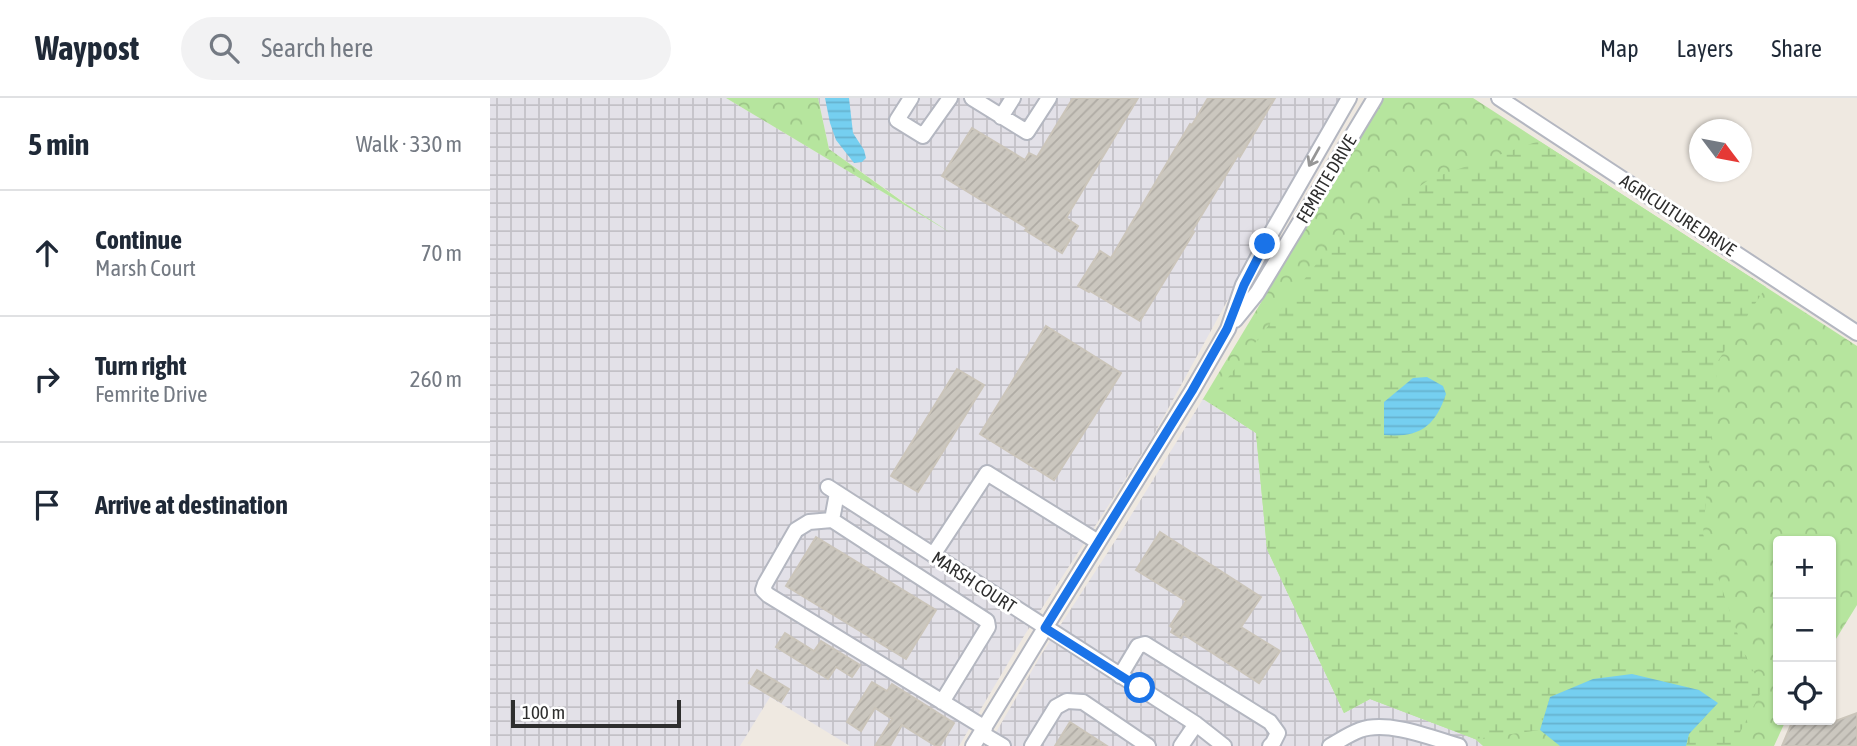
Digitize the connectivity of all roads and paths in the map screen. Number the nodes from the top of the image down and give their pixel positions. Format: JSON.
{"nodes":[{"id":1,"x":911,"y":98,"type":"edge"},
{"id":2,"x":950,"y":98,"type":"edge"},
{"id":3,"x":972,"y":98,"type":"edge"},
{"id":4,"x":1013,"y":98,"type":"edge"},
{"id":5,"x":1049,"y":98,"type":"edge"},
{"id":6,"x":1349,"y":98,"type":"edge"},
{"id":7,"x":1375,"y":98,"type":"edge"},
{"id":8,"x":1499,"y":98,"type":"edge"},
{"id":9,"x":1001,"y":117,"type":"junction"},
{"id":10,"x":1227,"y":329,"type":"junction"},
{"id":11,"x":1857,"y":333,"type":"edge"},
{"id":12,"x":832,"y":520,"type":"junction"},
{"id":13,"x":1098,"y":542,"type":"junction"},
{"id":14,"x":933,"y":555,"type":"junction"},
{"id":15,"x":951,"y":568,"type":"junction"},
{"id":16,"x":938,"y":589,"type":"junction"},
{"id":17,"x":1045,"y":628,"type":"junction"},
{"id":18,"x":1120,"y":676,"type":"junction"},
{"id":19,"x":942,"y":702,"type":"junction"},
{"id":20,"x":1196,"y":724,"type":"junction"},
{"id":21,"x":980,"y":736,"type":"edge"},
{"id":22,"x":1436,"y":743,"type":"edge"},
{"id":23,"x":1003,"y":746,"type":"edge"},
{"id":24,"x":1032,"y":746,"type":"edge"},
{"id":25,"x":1148,"y":746,"type":"edge"},
{"id":26,"x":1181,"y":746,"type":"edge"},
{"id":27,"x":1224,"y":746,"type":"edge"},
{"id":28,"x":1270,"y":746,"type":"edge"},
{"id":29,"x":1330,"y":746,"type":"edge"},
{"id":30,"x":1459,"y":746,"type":"edge"}],
"edges":[{"from":1,"to":2,"type":"street"},
{"from":3,"to":9,"type":"street"},
{"from":4,"to":9,"type":"street"},
{"from":5,"to":9,"type":"street"},
{"from":6,"to":10,"type":"street","name":"FEMRITE DRIVE","one_way":true},
{"from":7,"to":10,"type":"street","name":"FEMRITE DRIVE"},
{"from":8,"to":11,"type":"street","name":"AGRICULTURE DRIVE"},
{"from":10,"to":13,"type":"street","name":"FEMRITE DRIVE"},
{"from":12,"to":14,"type":"street","name":"MARSH COURT"},
{"from":12,"to":16,"type":"street"},
{"from":12,"to":19,"type":"street"},
{"from":13,"to":14,"type":"street"},
{"from":13,"to":17,"type":"street","name":"FEMRITE DRIVE"},
{"from":14,"to":15,"type":"street","name":"MARSH COURT"},
{"from":15,"to":16,"type":"street"},
{"from":15,"to":17,"type":"street","name":"MARSH COURT"},
{"from":16,"to":19,"type":"street"},
{"from":17,"to":18,"type":"street","name":"MARSH COURT"},
{"from":17,"to":21,"type":"street","name":"FEMRITE DRIVE"},
{"from":18,"to":20,"type":"street","name":"MARSH COURT"},
{"from":18,"to":28,"type":"street"},
{"from":19,"to":21,"type":"street"},
{"from":20,"to":26,"type":"street"},
{"from":20,"to":27,"type":"street","name":"MARSH COURT"},
{"from":21,"to":23,"type":"street"},
{"from":22,"to":29,"type":"street"},
{"from":22,"to":30,"type":"street"},
{"from":24,"to":25,"type":"street"}]}
